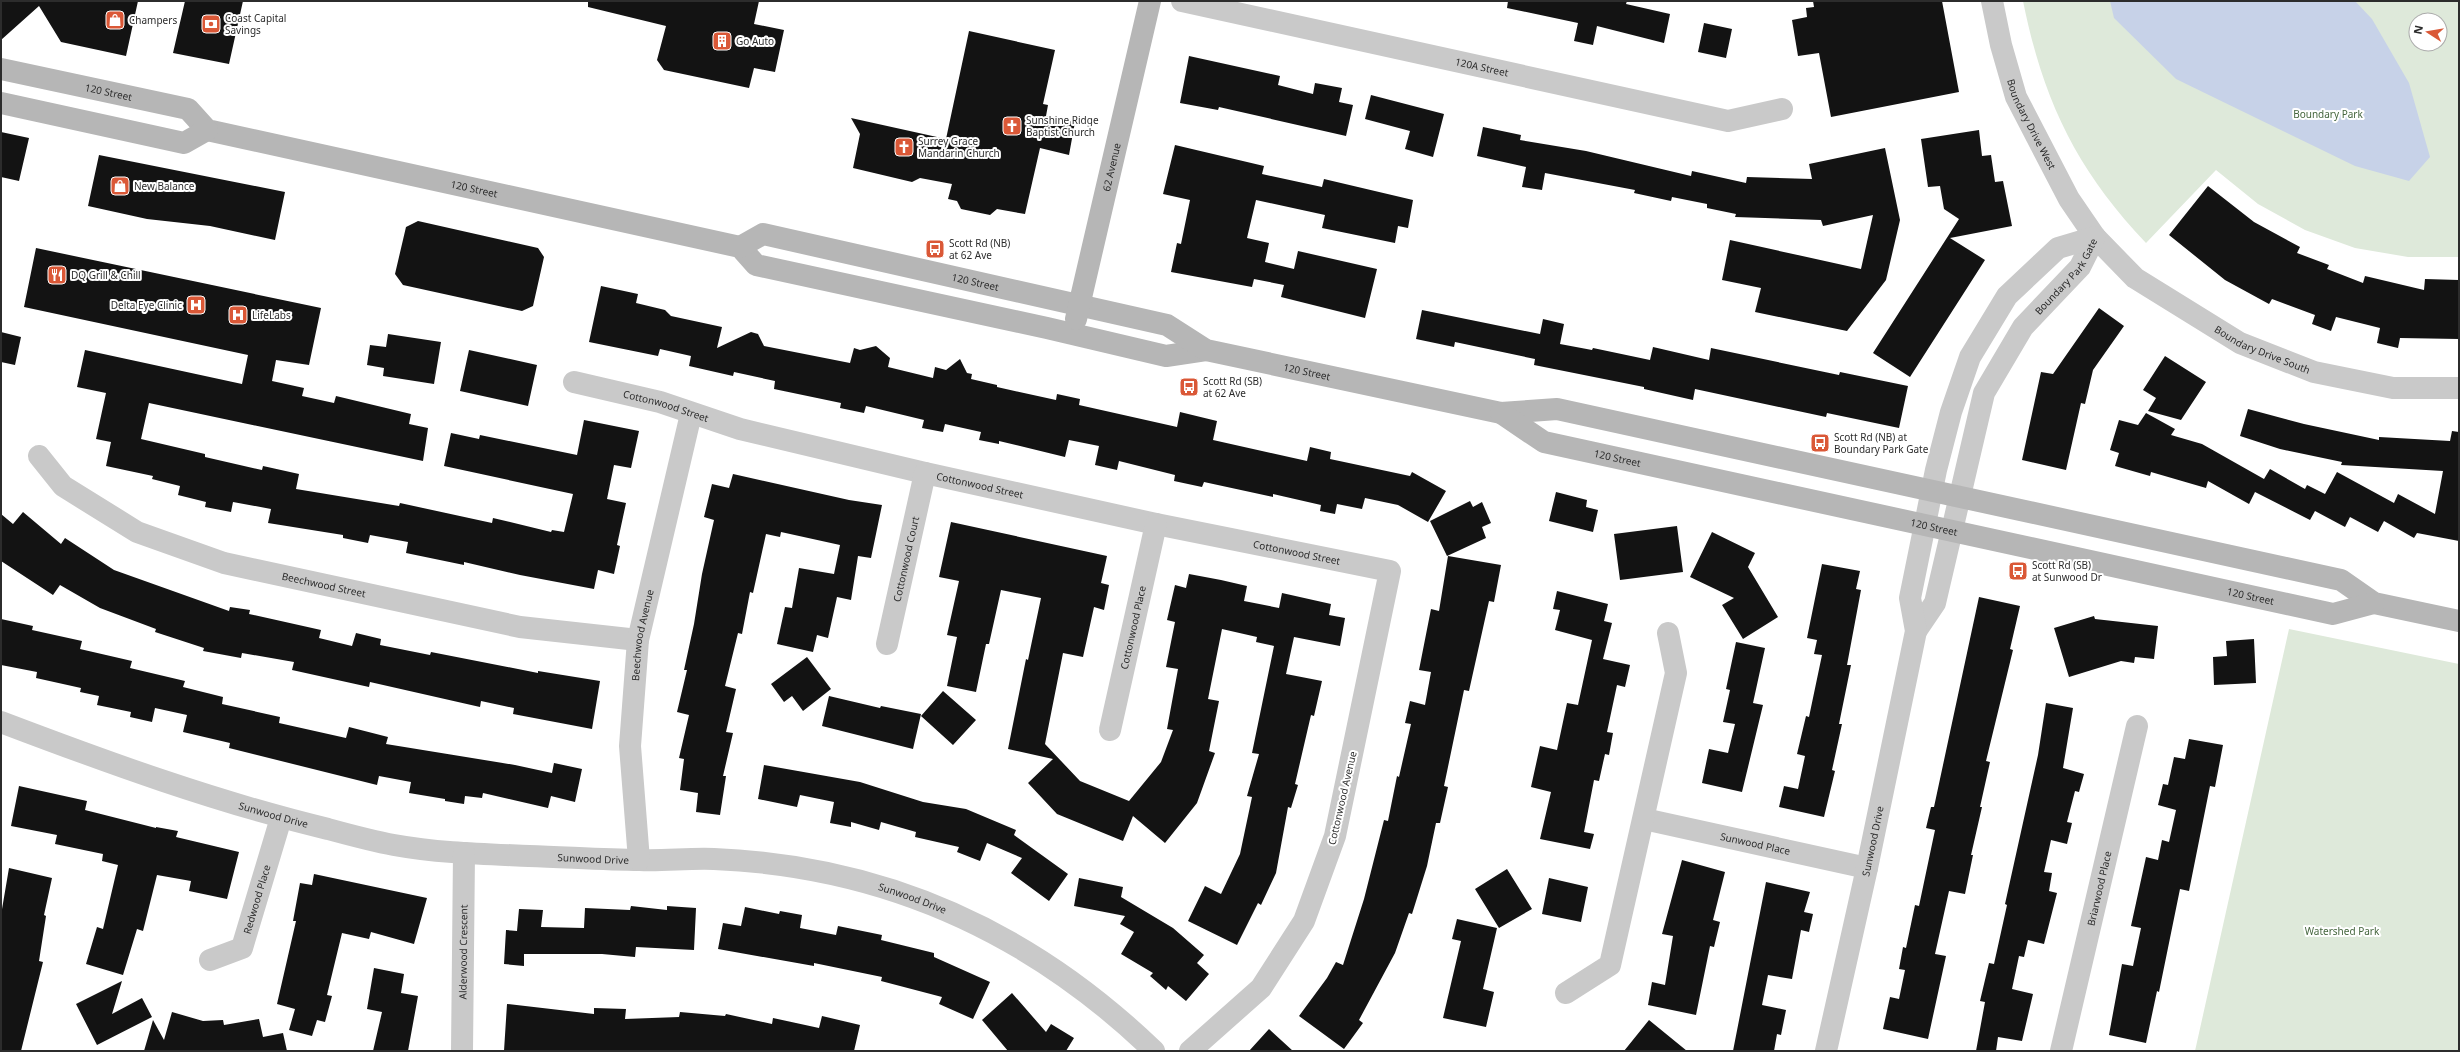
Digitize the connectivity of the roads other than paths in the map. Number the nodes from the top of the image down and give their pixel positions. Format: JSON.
{"nodes":[{"id":1,"x":1150,"y":1,"type":"edge"},
{"id":2,"x":1182,"y":1,"type":"edge"},
{"id":3,"x":1992,"y":1,"type":"edge"},
{"id":4,"x":1,"y":69,"type":"edge"},
{"id":5,"x":1,"y":103,"type":"edge"},
{"id":6,"x":1782,"y":109,"type":"dead end"},
{"id":7,"x":207,"y":130,"type":"junction"},
{"id":8,"x":2096,"y":237,"type":"junction"},
{"id":9,"x":740,"y":247,"type":"junction"},
{"id":10,"x":1080,"y":306,"type":"junction"},
{"id":11,"x":1073,"y":334,"type":"junction"},
{"id":12,"x":1206,"y":350,"type":"junction"},
{"id":13,"x":574,"y":382,"type":"dead end"},
{"id":14,"x":2459,"y":388,"type":"edge"},
{"id":15,"x":1502,"y":413,"type":"junction"},
{"id":16,"x":691,"y":414,"type":"junction"},
{"id":17,"x":39,"y":456,"type":"dead end"},
{"id":18,"x":925,"y":473,"type":"junction"},
{"id":19,"x":1932,"y":492,"type":"junction"},
{"id":20,"x":1959,"y":498,"type":"junction"},
{"id":21,"x":1156,"y":524,"type":"junction"},
{"id":22,"x":1925,"y":525,"type":"junction"},
{"id":23,"x":1951,"y":530,"type":"junction"},
{"id":24,"x":1390,"y":571,"type":"joint"},
{"id":25,"x":2374,"y":603,"type":"junction"},
{"id":26,"x":2459,"y":621,"type":"edge"},
{"id":27,"x":1916,"y":630,"type":"junction"},
{"id":28,"x":1668,"y":633,"type":"dead end"},
{"id":29,"x":638,"y":640,"type":"junction"},
{"id":30,"x":887,"y":644,"type":"dead end"},
{"id":31,"x":1,"y":723,"type":"edge"},
{"id":32,"x":2137,"y":726,"type":"dead end"},
{"id":33,"x":1110,"y":730,"type":"dead end"},
{"id":34,"x":282,"y":818,"type":"junction"},
{"id":35,"x":1644,"y":819,"type":"junction"},
{"id":36,"x":464,"y":853,"type":"junction"},
{"id":37,"x":639,"y":860,"type":"junction"},
{"id":38,"x":1868,"y":868,"type":"junction"},
{"id":39,"x":210,"y":960,"type":"dead end"},
{"id":40,"x":1566,"y":993,"type":"dead end"},
{"id":41,"x":462,"y":1051,"type":"edge"},
{"id":42,"x":1154,"y":1051,"type":"edge"},
{"id":43,"x":1190,"y":1051,"type":"edge"},
{"id":44,"x":1826,"y":1051,"type":"edge"},
{"id":45,"x":2061,"y":1051,"type":"edge"}],
"edges":[{"from":1,"to":10,"type":"main road","name":"62 Avenue"},
{"from":2,"to":6,"type":"street","name":"120A Street"},
{"from":3,"to":8,"type":"street","name":"Boundary Drive West"},
{"from":4,"to":7,"type":"main road","name":"120 Street"},
{"from":5,"to":7,"type":"main road"},
{"from":7,"to":9,"type":"main road","name":"120 Street"},
{"from":8,"to":14,"type":"street","name":"Boundary Drive South"},
{"from":8,"to":19,"type":"street","name":"Boundary Park Gate"},
{"from":8,"to":20,"type":"street","name":"Boundary Park Gate"},
{"from":9,"to":10,"type":"main road","name":"120 Street"},
{"from":9,"to":11,"type":"main road","name":"120 Street"},
{"from":10,"to":11,"type":"main road","name":"62 Avenue"},
{"from":10,"to":12,"type":"main road","name":"120 Street"},
{"from":11,"to":12,"type":"main road","name":"120 Street"},
{"from":12,"to":15,"type":"main road","name":"120 Street"},
{"from":13,"to":16,"type":"street","name":"Cottonwood Street"},
{"from":15,"to":19,"type":"main road","name":"120 Street"},
{"from":15,"to":22,"type":"main road","name":"120 Street"},
{"from":16,"to":18,"type":"street","name":"Cottonwood Street"},
{"from":16,"to":29,"type":"street","name":"Beechwood Avenue"},
{"from":17,"to":29,"type":"street","name":"Beechwood Street"},
{"from":18,"to":21,"type":"street","name":"Cottonwood Street"},
{"from":18,"to":30,"type":"street","name":"Cottonwood Court"},
{"from":19,"to":20,"type":"main road","name":"120 Street"},
{"from":19,"to":22,"type":"street","name":"Sunwood Drive"},
{"from":20,"to":23,"type":"street","name":"Sunwood Drive"},
{"from":20,"to":25,"type":"main road","name":"120 Street"},
{"from":21,"to":24,"type":"street","name":"Cottonwood Street"},
{"from":21,"to":33,"type":"street","name":"Cottonwood Place"},
{"from":22,"to":23,"type":"main road","name":"120 Street"},
{"from":22,"to":27,"type":"street","name":"Sunwood Drive"},
{"from":23,"to":25,"type":"main road","name":"120 Street"},
{"from":23,"to":27,"type":"street","name":"Sunwood Drive"},
{"from":24,"to":43,"type":"street","name":"Cottonwood Avenue"},
{"from":25,"to":26,"type":"main road","name":"120 Street"},
{"from":27,"to":38,"type":"street","name":"Sunwood Drive"},
{"from":28,"to":35,"type":"street"},
{"from":29,"to":37,"type":"street","name":"Beechwood Avenue"},
{"from":31,"to":34,"type":"street","name":"Sunwood Drive"},
{"from":32,"to":45,"type":"street","name":"Briarwood Place"},
{"from":34,"to":36,"type":"street","name":"Sunwood Drive"},
{"from":34,"to":39,"type":"street","name":"Redwood Place"},
{"from":35,"to":38,"type":"street","name":"Sunwood Place"},
{"from":35,"to":40,"type":"street"},
{"from":36,"to":37,"type":"street","name":"Sunwood Drive"},
{"from":36,"to":41,"type":"street","name":"Alderwood Crescent"},
{"from":37,"to":42,"type":"street","name":"Sunwood Drive"},
{"from":38,"to":44,"type":"street","name":"Sunwood Drive"}]}
